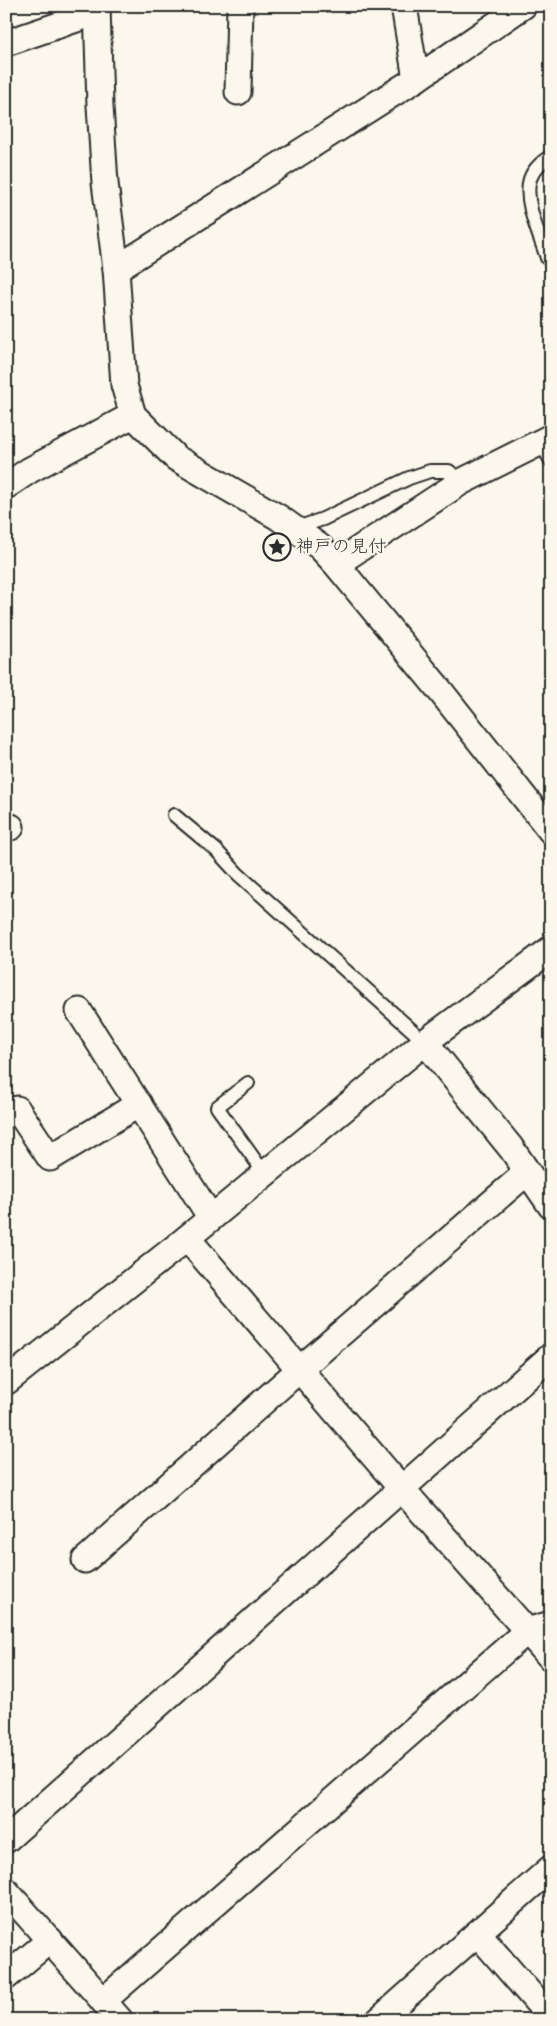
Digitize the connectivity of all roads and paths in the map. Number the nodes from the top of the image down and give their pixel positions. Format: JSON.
{"nodes":[{"id":1,"x":240,"y":6,"type":"edge"},
{"id":2,"x":404,"y":6,"type":"edge"},
{"id":3,"x":523,"y":6,"type":"edge"},
{"id":4,"x":97,"y":9,"type":"edge"},
{"id":5,"x":6,"y":43,"type":"edge"},
{"id":6,"x":416,"y":79,"type":"junction"},
{"id":7,"x":238,"y":92,"type":"dead end"},
{"id":8,"x":551,"y":156,"type":"edge"},
{"id":9,"x":551,"y":262,"type":"edge"},
{"id":10,"x":116,"y":268,"type":"junction"},
{"id":11,"x":133,"y":415,"type":"junction"},
{"id":12,"x":547,"y":447,"type":"edge"},
{"id":13,"x":461,"y":482,"type":"junction"},
{"id":14,"x":6,"y":486,"type":"edge"},
{"id":15,"x":294,"y":529,"type":"junction"},
{"id":16,"x":336,"y":564,"type":"junction"},
{"id":17,"x":174,"y":815,"type":"dead end"},
{"id":18,"x":551,"y":831,"type":"edge"},
{"id":19,"x":551,"y":949,"type":"edge"},
{"id":20,"x":79,"y":1011,"type":"dead end"},
{"id":21,"x":425,"y":1042,"type":"junction"},
{"id":22,"x":248,"y":1084,"type":"dead end"},
{"id":23,"x":138,"y":1104,"type":"junction"},
{"id":24,"x":6,"y":1115,"type":"edge"},
{"id":25,"x":526,"y":1173,"type":"junction"},
{"id":26,"x":265,"y":1174,"type":"junction"},
{"id":27,"x":551,"y":1206,"type":"edge"},
{"id":28,"x":211,"y":1218,"type":"junction"},
{"id":29,"x":186,"y":1238,"type":"junction"},
{"id":30,"x":551,"y":1356,"type":"edge"},
{"id":31,"x":300,"y":1369,"type":"junction"},
{"id":32,"x":6,"y":1382,"type":"edge"},
{"id":33,"x":401,"y":1488,"type":"junction"},
{"id":34,"x":85,"y":1560,"type":"dead end"},
{"id":35,"x":551,"y":1624,"type":"edge"},
{"id":36,"x":527,"y":1631,"type":"junction"},
{"id":37,"x":551,"y":1658,"type":"edge"},
{"id":38,"x":6,"y":1840,"type":"edge"},
{"id":39,"x":551,"y":1868,"type":"edge"},
{"id":40,"x":6,"y":1891,"type":"edge"},
{"id":41,"x":478,"y":1934,"type":"junction"},
{"id":42,"x":50,"y":1940,"type":"junction"},
{"id":43,"x":6,"y":1977,"type":"edge"},
{"id":44,"x":103,"y":2001,"type":"junction"},
{"id":45,"x":120,"y":2020,"type":"edge"},
{"id":46,"x":379,"y":2020,"type":"edge"},
{"id":47,"x":548,"y":2020,"type":"edge"}],
"edges":[{"from":1,"to":7,"type":"street"},
{"from":2,"to":6,"type":"street"},
{"from":3,"to":6,"type":"street"},
{"from":4,"to":5,"type":"street"},
{"from":4,"to":10,"type":"street"},
{"from":6,"to":10,"type":"street"},
{"from":8,"to":9,"type":"lane"},
{"from":10,"to":11,"type":"street"},
{"from":11,"to":14,"type":"street"},
{"from":11,"to":15,"type":"street"},
{"from":12,"to":13,"type":"street"},
{"from":13,"to":15,"type":"lane"},
{"from":13,"to":16,"type":"street"},
{"from":15,"to":16,"type":"street"},
{"from":16,"to":18,"type":"street"},
{"from":17,"to":21,"type":"lane"},
{"from":19,"to":21,"type":"street"},
{"from":20,"to":23,"type":"street"},
{"from":21,"to":25,"type":"street"},
{"from":21,"to":26,"type":"street"},
{"from":22,"to":26,"type":"lane"},
{"from":23,"to":24,"type":"street"},
{"from":23,"to":28,"type":"street"},
{"from":25,"to":27,"type":"street"},
{"from":25,"to":31,"type":"street"},
{"from":26,"to":28,"type":"street"},
{"from":28,"to":29,"type":"street"},
{"from":29,"to":31,"type":"street"},
{"from":29,"to":32,"type":"street"},
{"from":30,"to":33,"type":"street"},
{"from":31,"to":33,"type":"street"},
{"from":31,"to":34,"type":"street"},
{"from":33,"to":36,"type":"street"},
{"from":33,"to":38,"type":"street"},
{"from":35,"to":36,"type":"street"},
{"from":36,"to":37,"type":"street"},
{"from":36,"to":44,"type":"street"},
{"from":39,"to":41,"type":"street"},
{"from":40,"to":42,"type":"street"},
{"from":41,"to":46,"type":"street"},
{"from":41,"to":47,"type":"street"},
{"from":42,"to":43,"type":"street"},
{"from":42,"to":44,"type":"street"},
{"from":44,"to":45,"type":"street"}]}
